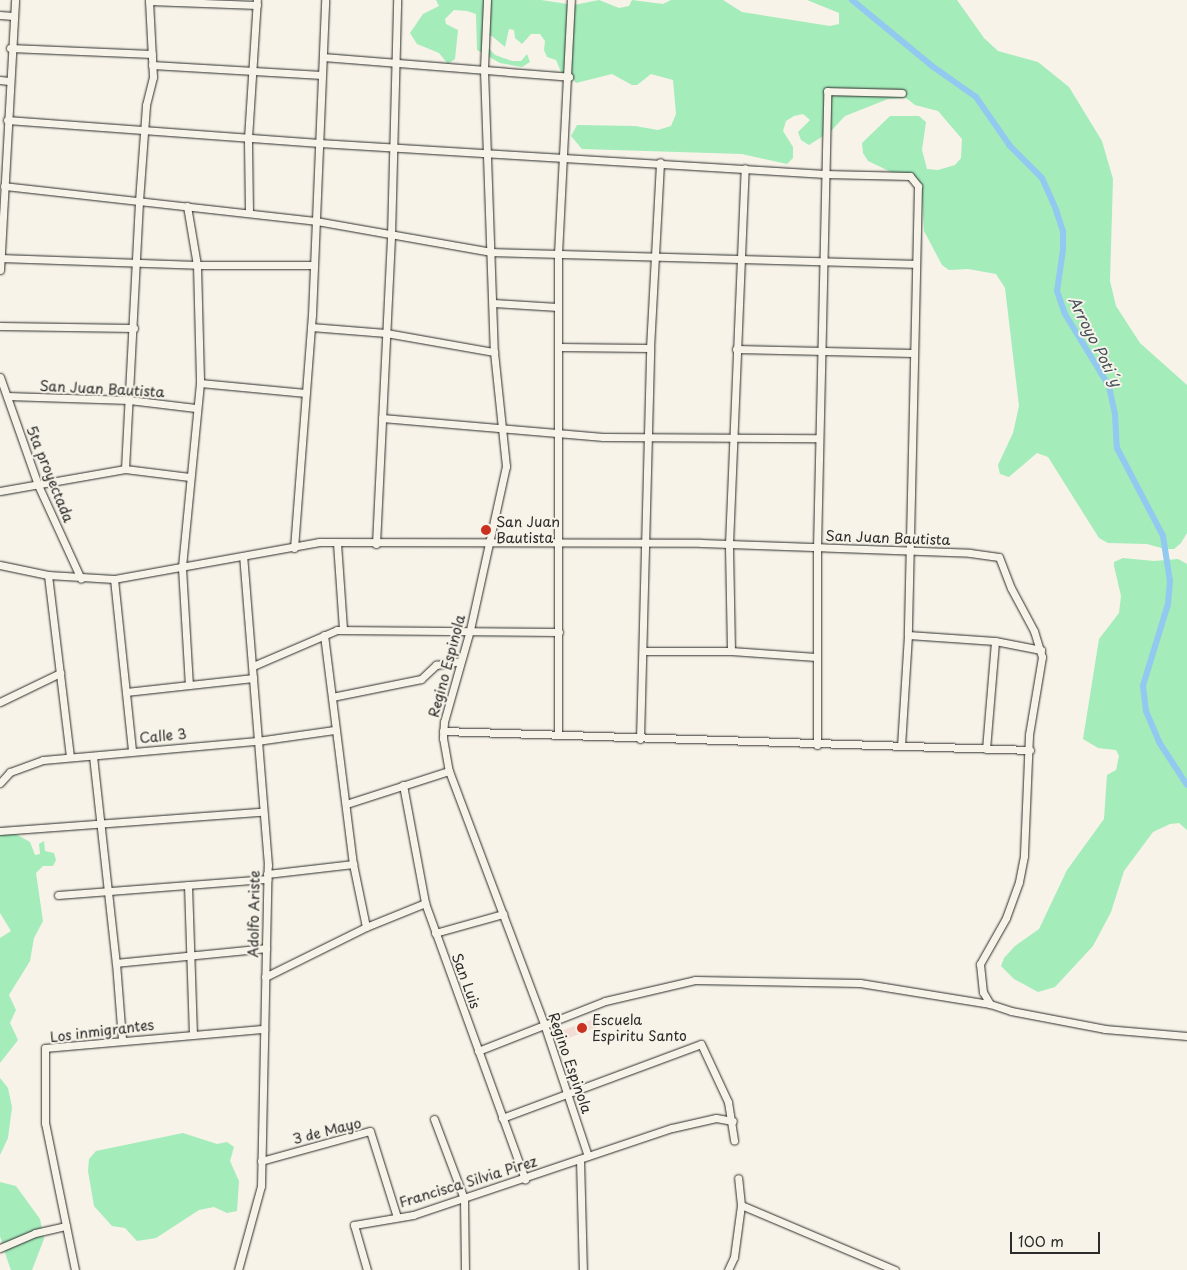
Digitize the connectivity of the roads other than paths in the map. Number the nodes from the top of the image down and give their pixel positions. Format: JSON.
{"nodes":[{"id":1,"x":15,"y":0,"type":"edge"},
{"id":2,"x":149,"y":0,"type":"edge"},
{"id":3,"x":325,"y":0,"type":"edge"},
{"id":4,"x":398,"y":0,"type":"edge"},
{"id":5,"x":487,"y":0,"type":"edge"},
{"id":6,"x":571,"y":0,"type":"edge"},
{"id":7,"x":257,"y":3,"type":"edge"},
{"id":8,"x":0,"y":15,"type":"edge"},
{"id":9,"x":14,"y":16,"type":"junction"},
{"id":10,"x":10,"y":48,"type":"junction"},
{"id":11,"x":152,"y":54,"type":"junction"},
{"id":12,"x":323,"y":57,"type":"junction"},
{"id":13,"x":396,"y":63,"type":"junction"},
{"id":14,"x":152,"y":65,"type":"junction"},
{"id":15,"x":484,"y":70,"type":"junction"},
{"id":16,"x":252,"y":71,"type":"junction"},
{"id":17,"x":322,"y":75,"type":"junction"},
{"id":18,"x":569,"y":76,"type":"junction"},
{"id":19,"x":0,"y":80,"type":"edge"},
{"id":20,"x":9,"y":81,"type":"junction"},
{"id":21,"x":902,"y":93,"type":"dead end"},
{"id":22,"x":7,"y":120,"type":"junction"},
{"id":23,"x":144,"y":130,"type":"junction"},
{"id":24,"x":248,"y":138,"type":"junction"},
{"id":25,"x":319,"y":143,"type":"junction"},
{"id":26,"x":392,"y":145,"type":"junction"},
{"id":27,"x":3,"y":150,"type":"edge"},
{"id":28,"x":488,"y":151,"type":"junction"},
{"id":29,"x":563,"y":156,"type":"junction"},
{"id":30,"x":660,"y":162,"type":"junction"},
{"id":31,"x":745,"y":168,"type":"junction"},
{"id":32,"x":825,"y":174,"type":"junction"},
{"id":33,"x":4,"y":186,"type":"junction"},
{"id":34,"x":139,"y":201,"type":"junction"},
{"id":35,"x":187,"y":206,"type":"junction"},
{"id":36,"x":249,"y":213,"type":"junction"},
{"id":37,"x":316,"y":221,"type":"junction"},
{"id":38,"x":391,"y":236,"type":"junction"},
{"id":39,"x":492,"y":252,"type":"junction"},
{"id":40,"x":558,"y":254,"type":"junction"},
{"id":41,"x":655,"y":257,"type":"junction"},
{"id":42,"x":0,"y":258,"type":"edge"},
{"id":43,"x":738,"y":260,"type":"junction"},
{"id":44,"x":822,"y":262,"type":"junction"},
{"id":45,"x":136,"y":264,"type":"junction"},
{"id":46,"x":916,"y":264,"type":"junction"},
{"id":47,"x":197,"y":265,"type":"junction"},
{"id":48,"x":314,"y":265,"type":"junction"},
{"id":49,"x":0,"y":270,"type":"edge"},
{"id":50,"x":493,"y":303,"type":"junction"},
{"id":51,"x":558,"y":307,"type":"junction"},
{"id":52,"x":0,"y":326,"type":"edge"},
{"id":53,"x":311,"y":327,"type":"junction"},
{"id":54,"x":134,"y":328,"type":"junction"},
{"id":55,"x":386,"y":333,"type":"junction"},
{"id":56,"x":558,"y":347,"type":"junction"},
{"id":57,"x":650,"y":348,"type":"junction"},
{"id":58,"x":736,"y":349,"type":"junction"},
{"id":59,"x":820,"y":351,"type":"junction"},
{"id":60,"x":494,"y":352,"type":"junction"},
{"id":61,"x":913,"y":353,"type":"junction"},
{"id":62,"x":0,"y":377,"type":"edge"},
{"id":63,"x":200,"y":383,"type":"junction"},
{"id":64,"x":306,"y":393,"type":"junction"},
{"id":65,"x":7,"y":396,"type":"junction"},
{"id":66,"x":129,"y":400,"type":"junction"},
{"id":67,"x":196,"y":408,"type":"junction"},
{"id":68,"x":382,"y":418,"type":"junction"},
{"id":69,"x":503,"y":430,"type":"junction"},
{"id":70,"x":558,"y":435,"type":"junction"},
{"id":71,"x":649,"y":438,"type":"junction"},
{"id":72,"x":819,"y":438,"type":"junction"},
{"id":73,"x":733,"y":439,"type":"junction"},
{"id":74,"x":125,"y":469,"type":"junction"},
{"id":75,"x":190,"y":477,"type":"junction"},
{"id":76,"x":38,"y":485,"type":"junction"},
{"id":77,"x":0,"y":491,"type":"edge"},
{"id":78,"x":490,"y":542,"type":"junction"},
{"id":79,"x":557,"y":542,"type":"junction"},
{"id":80,"x":645,"y":542,"type":"junction"},
{"id":81,"x":338,"y":543,"type":"junction"},
{"id":82,"x":376,"y":544,"type":"junction"},
{"id":83,"x":729,"y":544,"type":"junction"},
{"id":84,"x":294,"y":548,"type":"junction"},
{"id":85,"x":817,"y":548,"type":"junction"},
{"id":86,"x":910,"y":551,"type":"junction"},
{"id":87,"x":243,"y":556,"type":"junction"},
{"id":88,"x":0,"y":565,"type":"edge"},
{"id":89,"x":182,"y":568,"type":"junction"},
{"id":90,"x":48,"y":575,"type":"junction"},
{"id":91,"x":81,"y":579,"type":"junction"},
{"id":92,"x":114,"y":579,"type":"junction"},
{"id":93,"x":343,"y":629,"type":"junction"},
{"id":94,"x":470,"y":630,"type":"junction"},
{"id":95,"x":558,"y":632,"type":"junction"},
{"id":96,"x":324,"y":635,"type":"junction"},
{"id":97,"x":908,"y":635,"type":"junction"},
{"id":98,"x":995,"y":641,"type":"junction"},
{"id":99,"x":1041,"y":650,"type":"junction"},
{"id":100,"x":644,"y":651,"type":"junction"},
{"id":101,"x":731,"y":651,"type":"junction"},
{"id":102,"x":816,"y":657,"type":"junction"},
{"id":103,"x":460,"y":661,"type":"junction"},
{"id":104,"x":253,"y":666,"type":"junction"},
{"id":105,"x":60,"y":673,"type":"junction"},
{"id":106,"x":253,"y":678,"type":"junction"},
{"id":107,"x":189,"y":685,"type":"junction"},
{"id":108,"x":126,"y":692,"type":"junction"},
{"id":109,"x":332,"y":697,"type":"junction"},
{"id":110,"x":0,"y":702,"type":"edge"},
{"id":111,"x":334,"y":730,"type":"junction"},
{"id":112,"x":443,"y":731,"type":"junction"},
{"id":113,"x":558,"y":736,"type":"junction"},
{"id":114,"x":640,"y":739,"type":"junction"},
{"id":115,"x":257,"y":741,"type":"junction"},
{"id":116,"x":817,"y":745,"type":"junction"},
{"id":117,"x":901,"y":746,"type":"junction"},
{"id":118,"x":986,"y":749,"type":"junction"},
{"id":119,"x":1030,"y":750,"type":"junction"},
{"id":120,"x":132,"y":751,"type":"junction"},
{"id":121,"x":93,"y":756,"type":"junction"},
{"id":122,"x":70,"y":757,"type":"junction"},
{"id":123,"x":449,"y":771,"type":"junction"},
{"id":124,"x":0,"y":783,"type":"edge"},
{"id":125,"x":402,"y":785,"type":"junction"},
{"id":126,"x":346,"y":804,"type":"junction"},
{"id":127,"x":261,"y":812,"type":"junction"},
{"id":128,"x":102,"y":826,"type":"junction"},
{"id":129,"x":0,"y":831,"type":"edge"},
{"id":130,"x":353,"y":864,"type":"junction"},
{"id":131,"x":267,"y":876,"type":"junction"},
{"id":132,"x":188,"y":884,"type":"junction"},
{"id":133,"x":109,"y":892,"type":"junction"},
{"id":134,"x":58,"y":895,"type":"dead end"},
{"id":135,"x":425,"y":903,"type":"junction"},
{"id":136,"x":503,"y":914,"type":"junction"},
{"id":137,"x":366,"y":927,"type":"junction"},
{"id":138,"x":435,"y":934,"type":"junction"},
{"id":139,"x":266,"y":948,"type":"junction"},
{"id":140,"x":190,"y":956,"type":"junction"},
{"id":141,"x":116,"y":963,"type":"junction"},
{"id":142,"x":265,"y":977,"type":"junction"},
{"id":143,"x":990,"y":1004,"type":"junction"},
{"id":144,"x":544,"y":1024,"type":"junction"},
{"id":145,"x":264,"y":1029,"type":"junction"},
{"id":146,"x":193,"y":1034,"type":"junction"},
{"id":147,"x":1187,"y":1036,"type":"edge"},
{"id":148,"x":122,"y":1039,"type":"junction"},
{"id":149,"x":478,"y":1051,"type":"junction"},
{"id":150,"x":568,"y":1094,"type":"junction"},
{"id":151,"x":502,"y":1118,"type":"junction"},
{"id":152,"x":434,"y":1119,"type":"dead end"},
{"id":153,"x":732,"y":1121,"type":"junction"},
{"id":154,"x":734,"y":1141,"type":"dead end"},
{"id":155,"x":588,"y":1156,"type":"junction"},
{"id":156,"x":580,"y":1159,"type":"junction"},
{"id":157,"x":261,"y":1161,"type":"junction"},
{"id":158,"x":738,"y":1178,"type":"dead end"},
{"id":159,"x":525,"y":1180,"type":"junction"},
{"id":160,"x":464,"y":1199,"type":"junction"},
{"id":161,"x":741,"y":1205,"type":"junction"},
{"id":162,"x":397,"y":1217,"type":"junction"},
{"id":163,"x":66,"y":1226,"type":"junction"},
{"id":164,"x":0,"y":1248,"type":"edge"},
{"id":165,"x":75,"y":1270,"type":"edge"},
{"id":166,"x":238,"y":1270,"type":"edge"},
{"id":167,"x":367,"y":1270,"type":"edge"},
{"id":168,"x":465,"y":1270,"type":"edge"},
{"id":169,"x":583,"y":1270,"type":"edge"},
{"id":170,"x":728,"y":1270,"type":"edge"},
{"id":171,"x":895,"y":1270,"type":"edge"}],
"edges":[{"from":1,"to":9,"type":"street"},
{"from":2,"to":7,"type":"street"},
{"from":2,"to":11,"type":"street"},
{"from":3,"to":12,"type":"street"},
{"from":4,"to":13,"type":"street"},
{"from":5,"to":15,"type":"street","name":"Regino Espinola"},
{"from":6,"to":18,"type":"street"},
{"from":7,"to":16,"type":"street"},
{"from":8,"to":9,"type":"street"},
{"from":9,"to":10,"type":"street"},
{"from":10,"to":11,"type":"street"},
{"from":10,"to":20,"type":"street"},
{"from":11,"to":14,"type":"street"},
{"from":12,"to":13,"type":"street"},
{"from":12,"to":17,"type":"street"},
{"from":13,"to":15,"type":"street"},
{"from":13,"to":26,"type":"street"},
{"from":14,"to":16,"type":"street"},
{"from":14,"to":23,"type":"street"},
{"from":15,"to":18,"type":"street"},
{"from":15,"to":28,"type":"street","name":"Regino Espinola"},
{"from":16,"to":17,"type":"street"},
{"from":16,"to":24,"type":"street"},
{"from":17,"to":25,"type":"street"},
{"from":18,"to":29,"type":"street"},
{"from":19,"to":20,"type":"street"},
{"from":20,"to":22,"type":"street"},
{"from":21,"to":32,"type":"street"},
{"from":22,"to":23,"type":"street"},
{"from":22,"to":27,"type":"street"},
{"from":23,"to":24,"type":"street"},
{"from":23,"to":34,"type":"street"},
{"from":24,"to":25,"type":"street"},
{"from":24,"to":36,"type":"street"},
{"from":25,"to":26,"type":"street"},
{"from":25,"to":37,"type":"street"},
{"from":26,"to":28,"type":"street"},
{"from":26,"to":38,"type":"street"},
{"from":27,"to":33,"type":"street"},
{"from":28,"to":29,"type":"street"},
{"from":28,"to":39,"type":"street","name":"Regino Espinola"},
{"from":29,"to":30,"type":"street"},
{"from":29,"to":40,"type":"street"},
{"from":30,"to":31,"type":"street"},
{"from":30,"to":41,"type":"street"},
{"from":31,"to":32,"type":"street"},
{"from":31,"to":43,"type":"street"},
{"from":32,"to":44,"type":"street"},
{"from":32,"to":46,"type":"street"},
{"from":33,"to":34,"type":"street"},
{"from":33,"to":42,"type":"street"},
{"from":34,"to":35,"type":"street"},
{"from":34,"to":45,"type":"street"},
{"from":35,"to":36,"type":"street"},
{"from":35,"to":47,"type":"street"},
{"from":36,"to":37,"type":"street"},
{"from":37,"to":38,"type":"street"},
{"from":37,"to":48,"type":"street"},
{"from":38,"to":39,"type":"street"},
{"from":38,"to":55,"type":"street"},
{"from":39,"to":40,"type":"street"},
{"from":39,"to":50,"type":"street","name":"Regino Espinola"},
{"from":40,"to":41,"type":"street"},
{"from":40,"to":51,"type":"street"},
{"from":41,"to":43,"type":"street"},
{"from":41,"to":57,"type":"street"},
{"from":42,"to":45,"type":"street"},
{"from":42,"to":49,"type":"street"},
{"from":43,"to":44,"type":"street"},
{"from":43,"to":58,"type":"street"},
{"from":44,"to":46,"type":"street"},
{"from":44,"to":59,"type":"street"},
{"from":45,"to":47,"type":"street"},
{"from":45,"to":54,"type":"street"},
{"from":46,"to":61,"type":"street"},
{"from":47,"to":48,"type":"street"},
{"from":47,"to":63,"type":"street"},
{"from":48,"to":53,"type":"street"},
{"from":50,"to":51,"type":"street"},
{"from":50,"to":60,"type":"street","name":"Regino Espinola"},
{"from":51,"to":56,"type":"street"},
{"from":52,"to":54,"type":"street"},
{"from":53,"to":55,"type":"street"},
{"from":53,"to":64,"type":"street"},
{"from":54,"to":66,"type":"street"},
{"from":55,"to":60,"type":"street"},
{"from":55,"to":68,"type":"street"},
{"from":56,"to":57,"type":"street"},
{"from":56,"to":70,"type":"street"},
{"from":57,"to":71,"type":"street"},
{"from":58,"to":59,"type":"street"},
{"from":58,"to":73,"type":"street"},
{"from":59,"to":61,"type":"street"},
{"from":59,"to":72,"type":"street"},
{"from":60,"to":69,"type":"street","name":"Regino Espinola"},
{"from":61,"to":86,"type":"street"},
{"from":62,"to":65,"type":"street","name":"5ta proyectada"},
{"from":63,"to":64,"type":"street"},
{"from":63,"to":67,"type":"street"},
{"from":64,"to":84,"type":"street"},
{"from":65,"to":66,"type":"street","name":"San Juan Bautista"},
{"from":65,"to":76,"type":"street","name":"5ta proyectada"},
{"from":66,"to":67,"type":"street","name":"San Juan Bautista"},
{"from":66,"to":74,"type":"street"},
{"from":67,"to":75,"type":"street"},
{"from":68,"to":69,"type":"street"},
{"from":68,"to":82,"type":"street"},
{"from":69,"to":70,"type":"street"},
{"from":69,"to":78,"type":"street","name":"Regino Espinola"},
{"from":70,"to":71,"type":"street"},
{"from":70,"to":79,"type":"street"},
{"from":71,"to":73,"type":"street"},
{"from":71,"to":80,"type":"street"},
{"from":72,"to":73,"type":"street"},
{"from":72,"to":85,"type":"street"},
{"from":73,"to":83,"type":"street"},
{"from":74,"to":75,"type":"street"},
{"from":74,"to":76,"type":"street"},
{"from":75,"to":89,"type":"street"},
{"from":76,"to":77,"type":"street"},
{"from":76,"to":91,"type":"street","name":"5ta proyectada"},
{"from":78,"to":79,"type":"street","name":"San Juan Bautista"},
{"from":78,"to":82,"type":"street","name":"San Juan Bautista"},
{"from":78,"to":94,"type":"street","name":"Regino Espinola"},
{"from":79,"to":80,"type":"street","name":"San Juan Bautista"},
{"from":79,"to":95,"type":"street"},
{"from":80,"to":83,"type":"street","name":"San Juan Bautista"},
{"from":80,"to":100,"type":"street"},
{"from":81,"to":82,"type":"street","name":"San Juan Bautista"},
{"from":81,"to":84,"type":"street","name":"San Juan Bautista"},
{"from":81,"to":93,"type":"street"},
{"from":83,"to":85,"type":"street","name":"San Juan Bautista"},
{"from":83,"to":101,"type":"street"},
{"from":84,"to":87,"type":"street","name":"San Juan Bautista"},
{"from":85,"to":86,"type":"street","name":"San Juan Bautista"},
{"from":85,"to":102,"type":"street"},
{"from":86,"to":97,"type":"street"},
{"from":86,"to":99,"type":"street","name":"San Juan Bautista"},
{"from":87,"to":89,"type":"street","name":"San Juan Bautista"},
{"from":87,"to":104,"type":"street","name":"Adolfo Ariste"},
{"from":88,"to":90,"type":"street","name":"San Juan Bautista"},
{"from":89,"to":92,"type":"street","name":"San Juan Bautista"},
{"from":89,"to":107,"type":"street"},
{"from":90,"to":91,"type":"street","name":"San Juan Bautista"},
{"from":90,"to":105,"type":"street"},
{"from":91,"to":92,"type":"street","name":"San Juan Bautista"},
{"from":92,"to":108,"type":"street"},
{"from":93,"to":94,"type":"street"},
{"from":93,"to":96,"type":"street"},
{"from":94,"to":95,"type":"street"},
{"from":94,"to":103,"type":"street","name":"Regino Espinola"},
{"from":95,"to":113,"type":"street"},
{"from":96,"to":104,"type":"street"},
{"from":96,"to":109,"type":"street"},
{"from":97,"to":98,"type":"street"},
{"from":97,"to":117,"type":"street"},
{"from":98,"to":99,"type":"street"},
{"from":98,"to":118,"type":"street"},
{"from":99,"to":119,"type":"street"},
{"from":100,"to":101,"type":"street"},
{"from":100,"to":114,"type":"street"},
{"from":101,"to":102,"type":"street"},
{"from":102,"to":116,"type":"street"},
{"from":103,"to":109,"type":"street"},
{"from":103,"to":112,"type":"street","name":"Regino Espinola"},
{"from":104,"to":106,"type":"street","name":"Adolfo Ariste"},
{"from":105,"to":110,"type":"street"},
{"from":105,"to":122,"type":"street"},
{"from":106,"to":107,"type":"street"},
{"from":106,"to":115,"type":"street","name":"Adolfo Ariste"},
{"from":107,"to":108,"type":"street"},
{"from":108,"to":120,"type":"street"},
{"from":109,"to":111,"type":"street"},
{"from":111,"to":115,"type":"street","name":"Calle 3"},
{"from":111,"to":126,"type":"street"},
{"from":112,"to":113,"type":"street"},
{"from":112,"to":123,"type":"street","name":"Regino Espinola"},
{"from":113,"to":114,"type":"street"},
{"from":114,"to":116,"type":"street"},
{"from":115,"to":120,"type":"street","name":"Calle 3"},
{"from":115,"to":127,"type":"street","name":"Adolfo Ariste"},
{"from":116,"to":117,"type":"street"},
{"from":117,"to":118,"type":"street"},
{"from":118,"to":119,"type":"street"},
{"from":119,"to":143,"type":"street"},
{"from":120,"to":121,"type":"street","name":"Calle 3"},
{"from":121,"to":122,"type":"street","name":"Calle 3"},
{"from":121,"to":128,"type":"street"},
{"from":122,"to":124,"type":"street","name":"Calle 3"},
{"from":123,"to":125,"type":"street"},
{"from":123,"to":136,"type":"street","name":"Regino Espinola"},
{"from":125,"to":126,"type":"street"},
{"from":125,"to":135,"type":"street","name":"San Luis"},
{"from":126,"to":130,"type":"street"},
{"from":127,"to":128,"type":"street"},
{"from":127,"to":131,"type":"street","name":"Adolfo Ariste"},
{"from":128,"to":129,"type":"street"},
{"from":128,"to":133,"type":"street"},
{"from":130,"to":131,"type":"street"},
{"from":130,"to":137,"type":"street"},
{"from":131,"to":132,"type":"street"},
{"from":131,"to":139,"type":"street","name":"Adolfo Ariste"},
{"from":132,"to":133,"type":"street"},
{"from":132,"to":140,"type":"street"},
{"from":133,"to":134,"type":"street"},
{"from":133,"to":141,"type":"street"},
{"from":135,"to":137,"type":"street"},
{"from":135,"to":138,"type":"street","name":"San Luis"},
{"from":136,"to":138,"type":"street"},
{"from":136,"to":144,"type":"street","name":"Regino Espinola"},
{"from":137,"to":142,"type":"street"},
{"from":138,"to":149,"type":"street","name":"San Luis"},
{"from":139,"to":140,"type":"street"},
{"from":139,"to":142,"type":"street","name":"Adolfo Ariste"},
{"from":140,"to":141,"type":"street"},
{"from":140,"to":146,"type":"street"},
{"from":141,"to":148,"type":"street"},
{"from":142,"to":145,"type":"street","name":"Adolfo Ariste"},
{"from":143,"to":144,"type":"street"},
{"from":143,"to":147,"type":"street"},
{"from":144,"to":149,"type":"street"},
{"from":144,"to":150,"type":"street","name":"Regino Espinola"},
{"from":145,"to":146,"type":"street","name":"Los inmigrantes"},
{"from":145,"to":157,"type":"street","name":"Adolfo Ariste"},
{"from":146,"to":148,"type":"street","name":"Los inmigrantes"},
{"from":148,"to":163,"type":"street","name":"Los inmigrantes"},
{"from":149,"to":151,"type":"street","name":"San Luis"},
{"from":150,"to":151,"type":"street"},
{"from":150,"to":153,"type":"street"},
{"from":150,"to":155,"type":"street","name":"Regino Espinola"},
{"from":151,"to":159,"type":"street","name":"San Luis"},
{"from":152,"to":160,"type":"street"},
{"from":153,"to":154,"type":"street"},
{"from":153,"to":155,"type":"street","name":"Francisca Silvia Pirez"},
{"from":155,"to":156,"type":"street","name":"Francisca Silvia Pirez"},
{"from":156,"to":159,"type":"street","name":"Francisca Silvia Pirez"},
{"from":156,"to":169,"type":"street"},
{"from":157,"to":162,"type":"street","name":"3 de Mayo"},
{"from":157,"to":166,"type":"street","name":"Adolfo Ariste"},
{"from":158,"to":161,"type":"street"},
{"from":159,"to":160,"type":"street","name":"Francisca Silvia Pirez"},
{"from":160,"to":162,"type":"street","name":"Francisca Silvia Pirez"},
{"from":160,"to":168,"type":"street"},
{"from":161,"to":170,"type":"street"},
{"from":161,"to":171,"type":"street"},
{"from":162,"to":167,"type":"street","name":"Francisca Silvia Pirez"},
{"from":163,"to":164,"type":"street"},
{"from":163,"to":165,"type":"street","name":"Los inmigrantes"}]}
